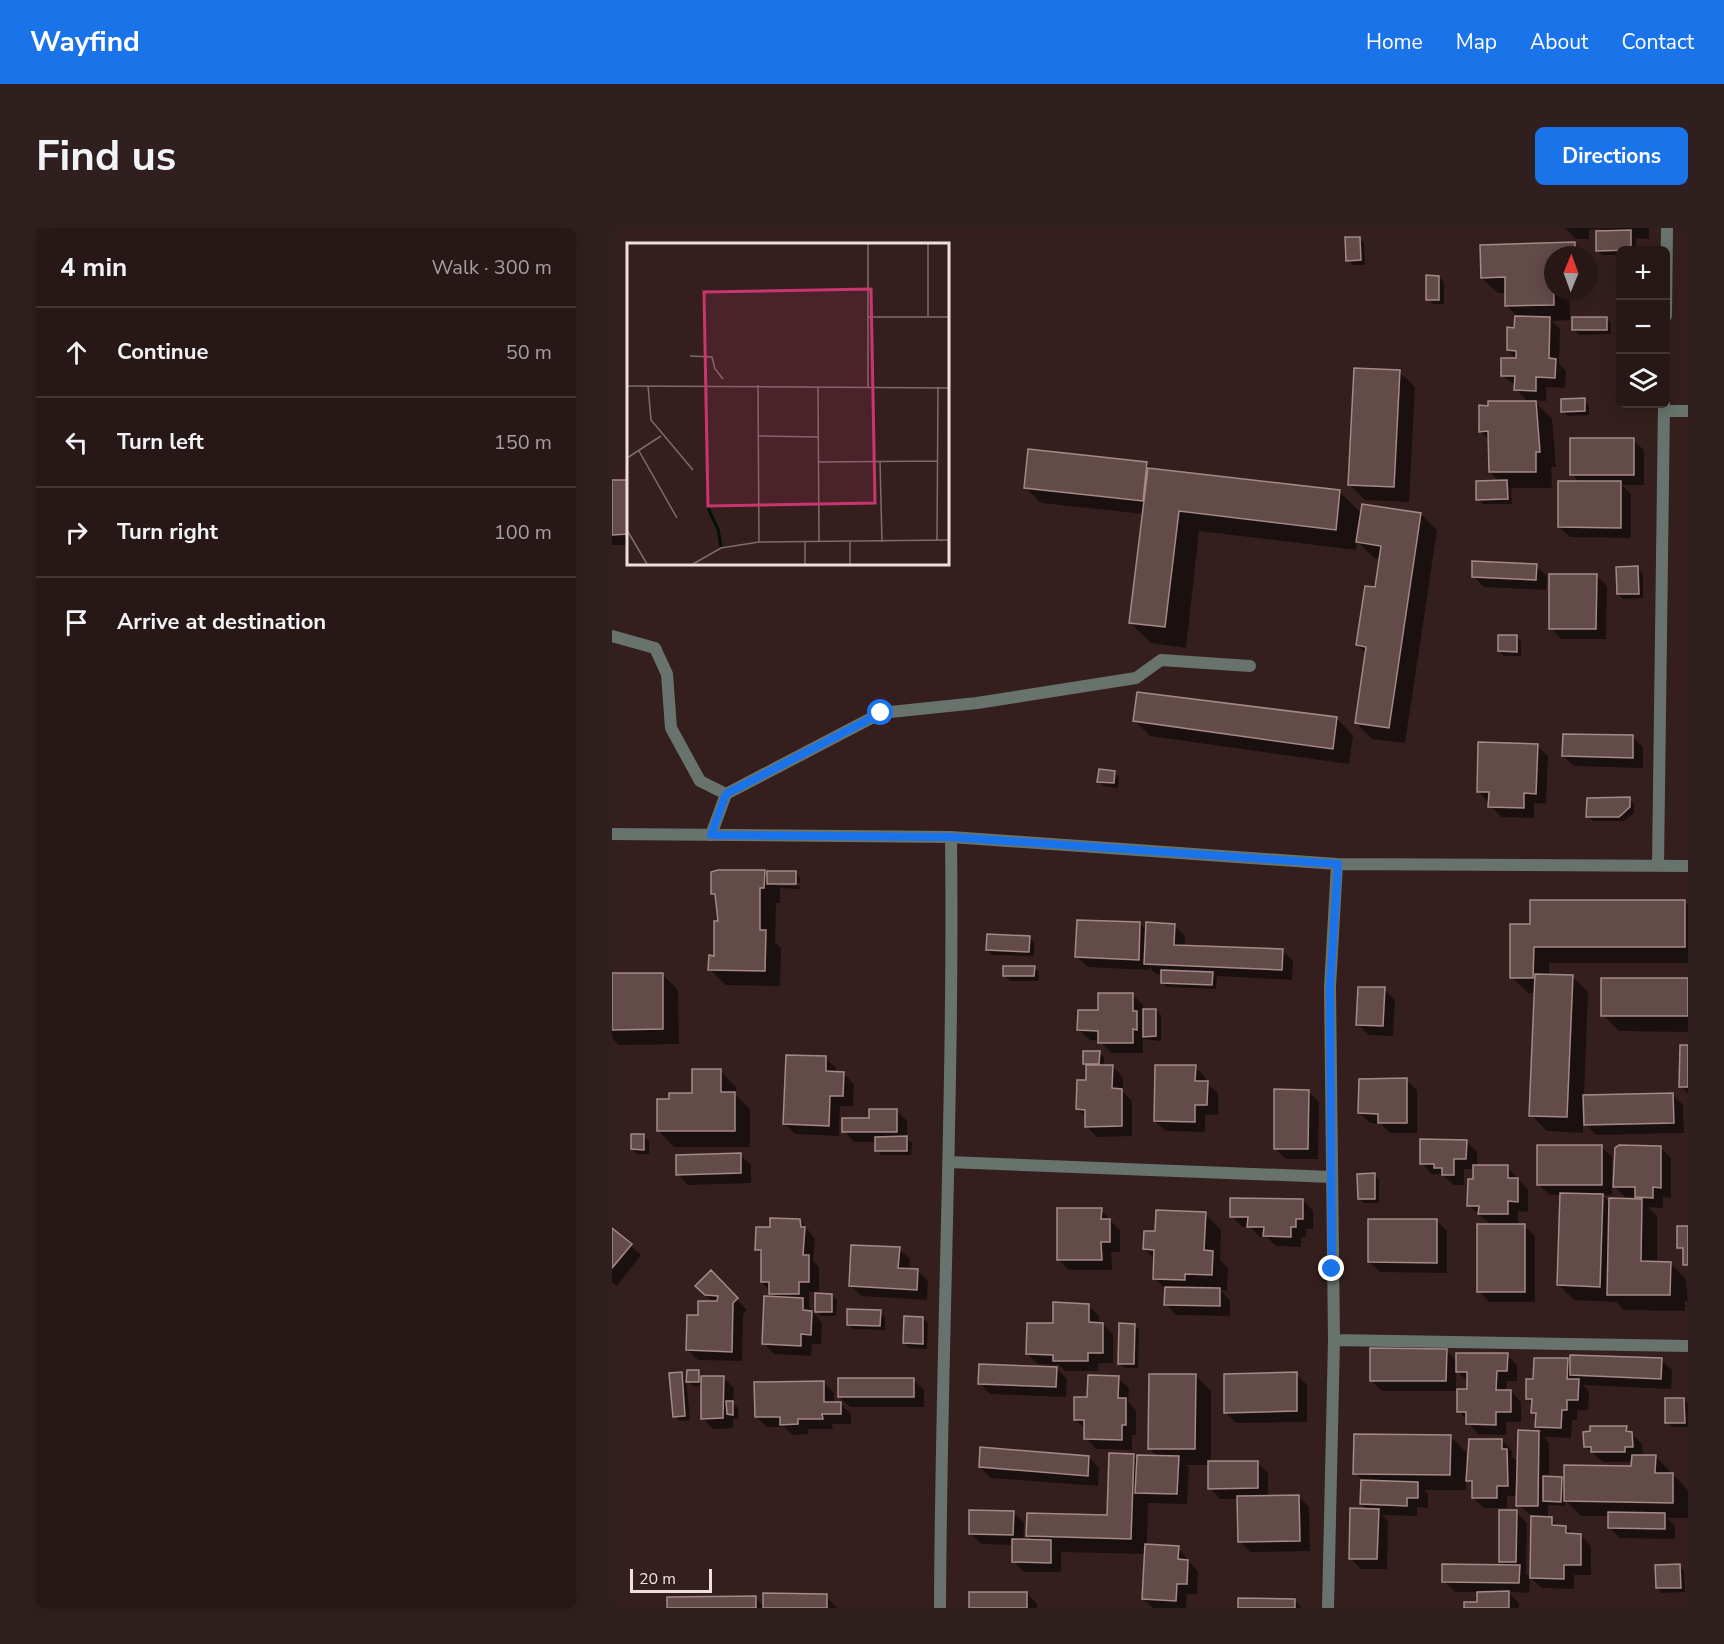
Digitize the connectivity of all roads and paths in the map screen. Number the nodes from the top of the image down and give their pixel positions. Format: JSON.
{"nodes":[{"id":1,"x":1667,"y":228,"type":"edge"},
{"id":2,"x":1665,"y":300,"type":"edge"},
{"id":3,"x":1664,"y":408,"type":"edge"},
{"id":4,"x":1670,"y":408,"type":"edge"},
{"id":5,"x":1688,"y":411,"type":"edge"},
{"id":6,"x":612,"y":636,"type":"edge"},
{"id":7,"x":1250,"y":666,"type":"dead end"},
{"id":8,"x":726,"y":794,"type":"junction"},
{"id":9,"x":612,"y":834,"type":"edge"},
{"id":10,"x":711,"y":835,"type":"junction"},
{"id":11,"x":951,"y":837,"type":"junction"},
{"id":12,"x":1338,"y":864,"type":"junction"},
{"id":13,"x":1658,"y":866,"type":"junction"},
{"id":14,"x":1688,"y":866,"type":"edge"},
{"id":15,"x":949,"y":1162,"type":"junction"},
{"id":16,"x":1331,"y":1177,"type":"junction"},
{"id":17,"x":1334,"y":1340,"type":"junction"},
{"id":18,"x":1688,"y":1346,"type":"edge"},
{"id":19,"x":940,"y":1608,"type":"edge"},
{"id":20,"x":1328,"y":1608,"type":"edge"}],
"edges":[{"from":1,"to":2,"type":"street"},
{"from":3,"to":13,"type":"street"},
{"from":4,"to":5,"type":"street"},
{"from":6,"to":8,"type":"street"},
{"from":7,"to":8,"type":"street"},
{"from":8,"to":10,"type":"street"},
{"from":9,"to":10,"type":"street"},
{"from":10,"to":11,"type":"street"},
{"from":11,"to":12,"type":"street"},
{"from":11,"to":15,"type":"street"},
{"from":12,"to":13,"type":"street"},
{"from":12,"to":16,"type":"street"},
{"from":13,"to":14,"type":"street"},
{"from":15,"to":16,"type":"street"},
{"from":15,"to":19,"type":"street"},
{"from":16,"to":17,"type":"street"},
{"from":17,"to":18,"type":"street"},
{"from":17,"to":20,"type":"street"}]}
